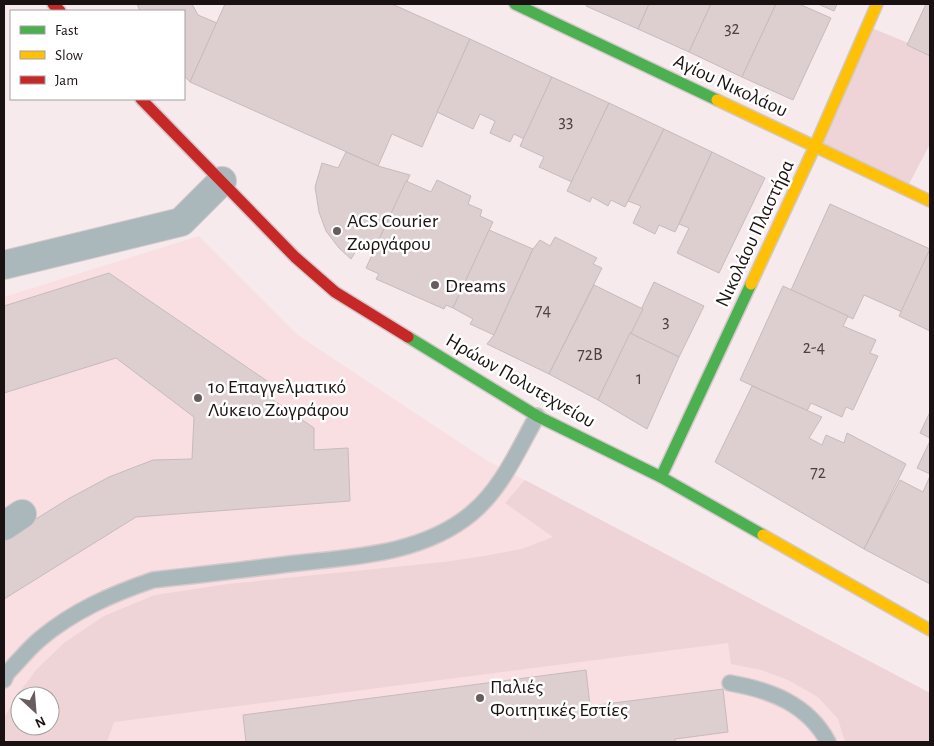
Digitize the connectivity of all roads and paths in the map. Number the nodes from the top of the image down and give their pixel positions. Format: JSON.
{"nodes":[{"id":1,"x":515,"y":4,"type":"edge"},
{"id":2,"x":877,"y":4,"type":"edge"},
{"id":3,"x":141,"y":100,"type":"edge"},
{"id":4,"x":815,"y":146,"type":"junction"},
{"id":5,"x":222,"y":181,"type":"junction"},
{"id":6,"x":930,"y":201,"type":"edge"},
{"id":7,"x":4,"y":265,"type":"edge"},
{"id":8,"x":537,"y":416,"type":"junction"},
{"id":9,"x":661,"y":477,"type":"junction"},
{"id":10,"x":930,"y":630,"type":"edge"},
{"id":11,"x":5,"y":674,"type":"edge"},
{"id":12,"x":730,"y":683,"type":"dead end"},
{"id":13,"x":828,"y":742,"type":"edge"}],
"edges":[{"from":1,"to":4,"type":"street","name":"Αγίου Νικολάου"},
{"from":2,"to":4,"type":"street","name":"Νικολάου Πλαστήρα"},
{"from":3,"to":5,"type":"street","name":"Ηρώων Πολυτεχνείου"},
{"from":4,"to":6,"type":"street","name":"Αγίου Νικολάου"},
{"from":4,"to":9,"type":"street","name":"Νικολάου Πλαστήρα"},
{"from":5,"to":7,"type":"street"},
{"from":5,"to":8,"type":"street","name":"Ηρώων Πολυτεχνείου"},
{"from":8,"to":9,"type":"street","name":"Ηρώων Πολυτεχνείου"},
{"from":8,"to":11,"type":"lane"},
{"from":9,"to":10,"type":"street","name":"Ηρώων Πολυτεχνείου"},
{"from":12,"to":13,"type":"lane"}]}
